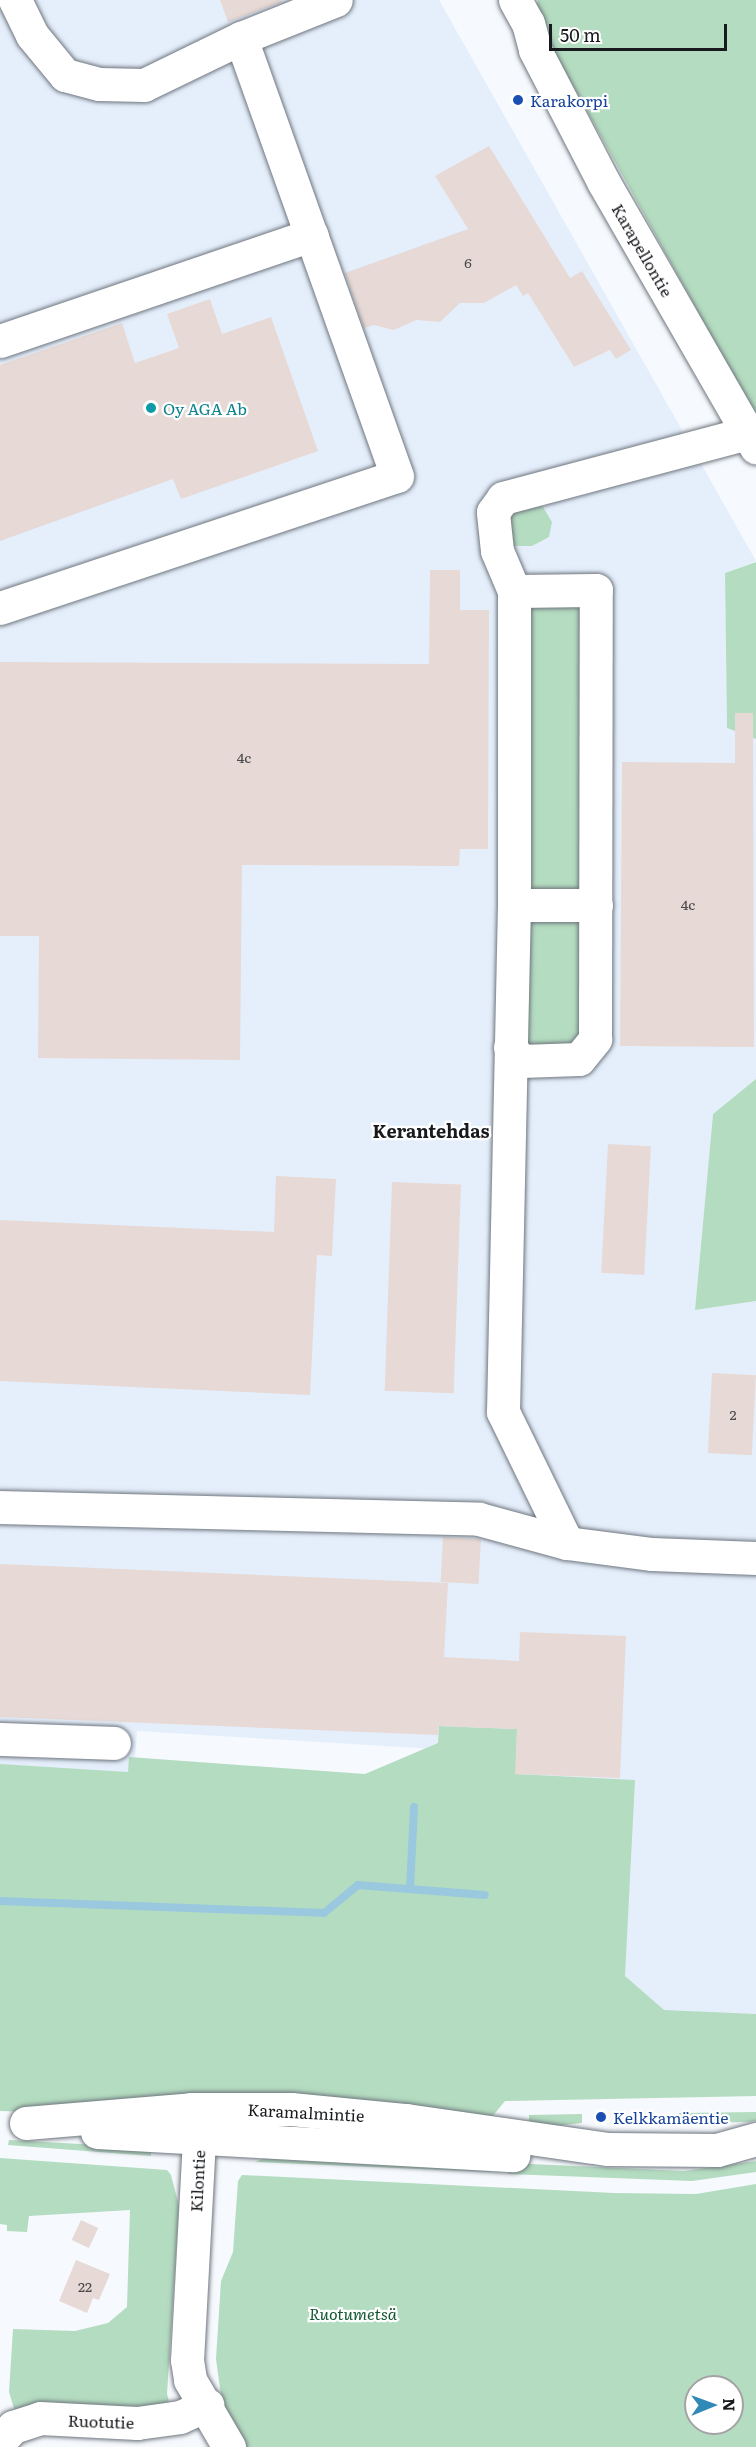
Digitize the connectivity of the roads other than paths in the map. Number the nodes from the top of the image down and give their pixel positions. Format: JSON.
{"nodes":[{"id":1,"x":15,"y":0,"type":"edge"},
{"id":2,"x":336,"y":0,"type":"edge"},
{"id":3,"x":491,"y":0,"type":"edge"},
{"id":4,"x":515,"y":0,"type":"edge"},
{"id":5,"x":241,"y":38,"type":"junction"},
{"id":6,"x":535,"y":50,"type":"junction"},
{"id":7,"x":310,"y":235,"type":"junction"},
{"id":8,"x":0,"y":341,"type":"edge"},
{"id":9,"x":752,"y":440,"type":"edge"},
{"id":10,"x":514,"y":591,"type":"junction"},
{"id":11,"x":0,"y":608,"type":"edge"},
{"id":12,"x":514,"y":905,"type":"junction"},
{"id":13,"x":596,"y":905,"type":"junction"},
{"id":14,"x":510,"y":1047,"type":"junction"},
{"id":15,"x":0,"y":1507,"type":"edge"},
{"id":16,"x":567,"y":1543,"type":"junction"},
{"id":17,"x":756,"y":1558,"type":"edge"},
{"id":18,"x":0,"y":1739,"type":"edge"},
{"id":19,"x":114,"y":1743,"type":"dead end"},
{"id":20,"x":213,"y":2108,"type":"junction"},
{"id":21,"x":13,"y":2122,"type":"edge"},
{"id":22,"x":210,"y":2139,"type":"junction"},
{"id":23,"x":756,"y":2139,"type":"edge"},
{"id":24,"x":583,"y":2147,"type":"junction"},
{"id":25,"x":207,"y":2405,"type":"junction"},
{"id":26,"x":0,"y":2441,"type":"edge"},
{"id":27,"x":229,"y":2447,"type":"edge"}],
"edges":[{"from":1,"to":5,"type":"street"},
{"from":2,"to":5,"type":"street"},
{"from":3,"to":6,"type":"street","name":"Karapellontie"},
{"from":4,"to":6,"type":"street","name":"Karapellontie"},
{"from":5,"to":7,"type":"street"},
{"from":6,"to":9,"type":"street","name":"Karapellontie"},
{"from":7,"to":8,"type":"street"},
{"from":7,"to":11,"type":"street"},
{"from":9,"to":10,"type":"street"},
{"from":10,"to":12,"type":"street"},
{"from":10,"to":13,"type":"street"},
{"from":12,"to":13,"type":"street"},
{"from":12,"to":14,"type":"street"},
{"from":13,"to":14,"type":"street"},
{"from":14,"to":16,"type":"street"},
{"from":15,"to":16,"type":"street"},
{"from":16,"to":17,"type":"street"},
{"from":18,"to":19,"type":"street"},
{"from":20,"to":21,"type":"street","name":"Karamalmintie"},
{"from":20,"to":22,"type":"street","name":"Kilontie"},
{"from":20,"to":24,"type":"street","name":"Karamalmintie"},
{"from":21,"to":22,"type":"street","name":"Karamalmintie"},
{"from":22,"to":24,"type":"street","name":"Karamalmintie"},
{"from":22,"to":25,"type":"street","name":"Kilontie"},
{"from":23,"to":24,"type":"street","name":"Karamalmintie"},
{"from":25,"to":26,"type":"street","name":"Ruotutie"},
{"from":25,"to":27,"type":"street","name":"Kilontie"}]}
